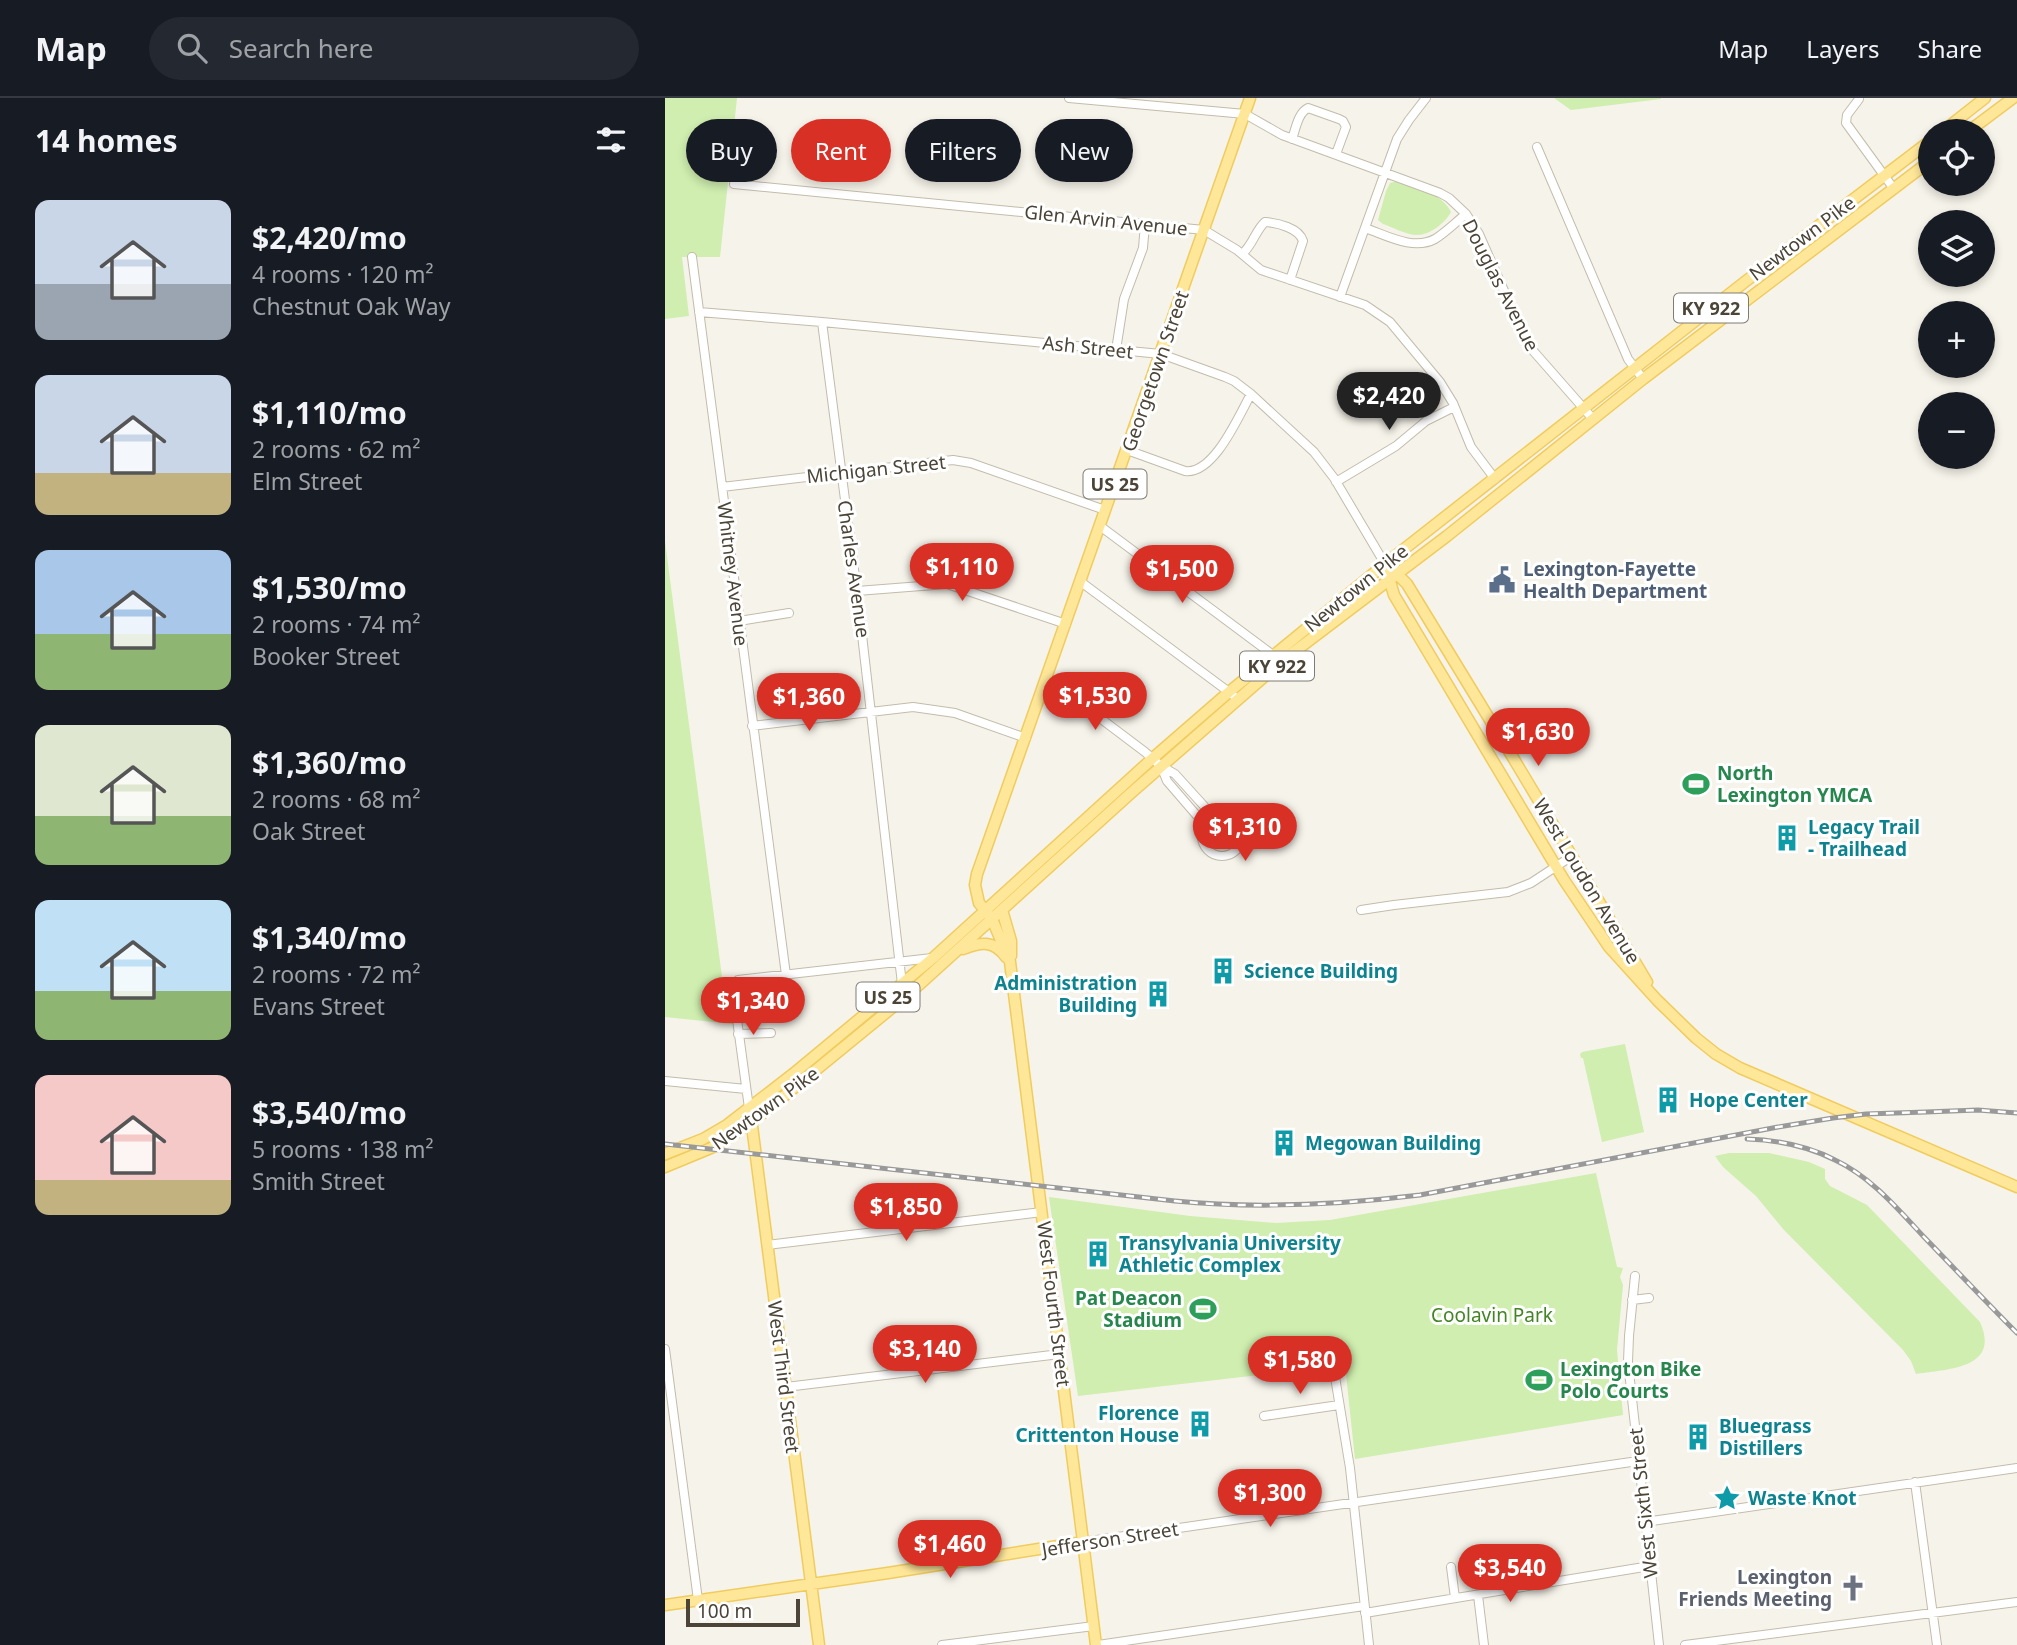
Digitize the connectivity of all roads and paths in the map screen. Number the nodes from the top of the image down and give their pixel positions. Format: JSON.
{"nodes":[{"id":1,"x":1069,"y":98,"type":"edge"},
{"id":2,"x":1250,"y":98,"type":"edge"},
{"id":3,"x":1426,"y":98,"type":"edge"},
{"id":4,"x":1985,"y":98,"type":"edge"},
{"id":5,"x":2013,"y":98,"type":"edge"},
{"id":6,"x":1859,"y":99,"type":"edge"},
{"id":7,"x":1245,"y":114,"type":"junction"},
{"id":8,"x":1958,"y":119,"type":"edge"},
{"id":9,"x":1985,"y":119,"type":"edge"},
{"id":10,"x":1292,"y":139,"type":"junction"},
{"id":11,"x":1537,"y":147,"type":"dead end"},
{"id":12,"x":1918,"y":150,"type":"edge"},
{"id":13,"x":1336,"y":154,"type":"junction"},
{"id":14,"x":1918,"y":170,"type":"edge"},
{"id":15,"x":1385,"y":172,"type":"junction"},
{"id":16,"x":1884,"y":177,"type":"junction"},
{"id":17,"x":734,"y":184,"type":"dead end"},
{"id":18,"x":1894,"y":189,"type":"junction"},
{"id":19,"x":1860,"y":195,"type":"junction"},
{"id":20,"x":1870,"y":208,"type":"junction"},
{"id":21,"x":1466,"y":214,"type":"junction"},
{"id":22,"x":1145,"y":224,"type":"junction"},
{"id":23,"x":1365,"y":228,"type":"junction"},
{"id":24,"x":1204,"y":230,"type":"junction"},
{"id":25,"x":1792,"y":246,"type":"junction"},
{"id":26,"x":1241,"y":254,"type":"junction"},
{"id":27,"x":692,"y":257,"type":"dead end"},
{"id":28,"x":1801,"y":260,"type":"junction"},
{"id":29,"x":1290,"y":280,"type":"junction"},
{"id":30,"x":1341,"y":297,"type":"junction"},
{"id":31,"x":699,"y":312,"type":"junction"},
{"id":32,"x":821,"y":322,"type":"junction"},
{"id":33,"x":1117,"y":350,"type":"junction"},
{"id":34,"x":1161,"y":355,"type":"junction"},
{"id":35,"x":1634,"y":368,"type":"junction"},
{"id":36,"x":1643,"y":379,"type":"junction"},
{"id":37,"x":1251,"y":394,"type":"junction"},
{"id":38,"x":1454,"y":407,"type":"junction"},
{"id":39,"x":1583,"y":408,"type":"junction"},
{"id":40,"x":1593,"y":419,"type":"junction"},
{"id":41,"x":1127,"y":450,"type":"junction"},
{"id":42,"x":841,"y":473,"type":"junction"},
{"id":43,"x":1495,"y":479,"type":"junction"},
{"id":44,"x":1336,"y":482,"type":"junction"},
{"id":45,"x":722,"y":487,"type":"junction"},
{"id":46,"x":1105,"y":510,"type":"junction"},
{"id":47,"x":1100,"y":526,"type":"junction"},
{"id":48,"x":1385,"y":564,"type":"junction"},
{"id":49,"x":1393,"y":577,"type":"junction"},
{"id":50,"x":1081,"y":582,"type":"junction"},
{"id":51,"x":857,"y":592,"type":"junction"},
{"id":52,"x":789,"y":613,"type":"dead end"},
{"id":53,"x":739,"y":621,"type":"junction"},
{"id":54,"x":1066,"y":624,"type":"junction"},
{"id":55,"x":1278,"y":658,"type":"junction"},
{"id":56,"x":1047,"y":678,"type":"junction"},
{"id":57,"x":1233,"y":695,"type":"junction"},
{"id":58,"x":871,"y":711,"type":"junction"},
{"id":59,"x":752,"y":726,"type":"junction"},
{"id":60,"x":1026,"y":738,"type":"junction"},
{"id":61,"x":1157,"y":762,"type":"junction"},
{"id":62,"x":1214,"y":817,"type":"junction"},
{"id":63,"x":1205,"y":825,"type":"junction"},
{"id":64,"x":1572,"y":856,"type":"junction"},
{"id":65,"x":1556,"y":866,"type":"junction"},
{"id":66,"x":1002,"y":910,"type":"junction"},
{"id":67,"x":1361,"y":910,"type":"dead end"},
{"id":68,"x":988,"y":915,"type":"junction"},
{"id":69,"x":955,"y":953,"type":"junction"},
{"id":70,"x":933,"y":958,"type":"junction"},
{"id":71,"x":900,"y":962,"type":"junction"},
{"id":72,"x":1010,"y":962,"type":"junction"},
{"id":73,"x":786,"y":975,"type":"junction"},
{"id":74,"x":902,"y":985,"type":"junction"},
{"id":75,"x":1657,"y":1000,"type":"junction"},
{"id":76,"x":771,"y":1033,"type":"dead end"},
{"id":77,"x":738,"y":1034,"type":"junction"},
{"id":78,"x":665,"y":1081,"type":"edge"},
{"id":79,"x":746,"y":1089,"type":"junction"},
{"id":80,"x":749,"y":1108,"type":"junction"},
{"id":81,"x":751,"y":1122,"type":"junction"},
{"id":82,"x":665,"y":1154,"type":"edge"},
{"id":83,"x":665,"y":1167,"type":"edge"},
{"id":84,"x":2017,"y":1187,"type":"edge"},
{"id":85,"x":1042,"y":1212,"type":"junction"},
{"id":86,"x":767,"y":1245,"type":"junction"},
{"id":87,"x":1635,"y":1276,"type":"dead end"},
{"id":88,"x":1649,"y":1298,"type":"dead end"},
{"id":89,"x":1632,"y":1300,"type":"junction"},
{"id":90,"x":665,"y":1349,"type":"edge"},
{"id":91,"x":1061,"y":1354,"type":"junction"},
{"id":92,"x":1334,"y":1371,"type":"dead end"},
{"id":93,"x":786,"y":1387,"type":"junction"},
{"id":94,"x":1339,"y":1405,"type":"junction"},
{"id":95,"x":1264,"y":1416,"type":"dead end"},
{"id":96,"x":1639,"y":1461,"type":"junction"},
{"id":97,"x":2017,"y":1468,"type":"edge"},
{"id":98,"x":1915,"y":1482,"type":"junction"},
{"id":99,"x":1354,"y":1502,"type":"junction"},
{"id":100,"x":1646,"y":1522,"type":"junction"},
{"id":101,"x":1083,"y":1542,"type":"junction"},
{"id":102,"x":1650,"y":1566,"type":"junction"},
{"id":103,"x":1451,"y":1567,"type":"dead end"},
{"id":104,"x":811,"y":1584,"type":"junction"},
{"id":105,"x":1478,"y":1595,"type":"junction"},
{"id":106,"x":1455,"y":1598,"type":"junction"},
{"id":107,"x":698,"y":1600,"type":"junction"},
{"id":108,"x":2017,"y":1602,"type":"edge"},
{"id":109,"x":665,"y":1605,"type":"edge"},
{"id":110,"x":1365,"y":1609,"type":"junction"},
{"id":111,"x":1933,"y":1613,"type":"junction"},
{"id":112,"x":1094,"y":1626,"type":"junction"},
{"id":113,"x":819,"y":1645,"type":"edge"},
{"id":114,"x":942,"y":1645,"type":"edge"},
{"id":115,"x":1097,"y":1645,"type":"edge"},
{"id":116,"x":1369,"y":1645,"type":"edge"},
{"id":117,"x":1484,"y":1645,"type":"edge"},
{"id":118,"x":1659,"y":1645,"type":"edge"},
{"id":119,"x":1685,"y":1645,"type":"edge"},
{"id":120,"x":1937,"y":1645,"type":"edge"}],
"edges":[{"from":1,"to":7,"type":"street","name":"Douglas Avenue"},
{"from":2,"to":7,"type":"main road","name":"Georgetown Street","number":"US 25"},
{"from":3,"to":15,"type":"street"},
{"from":4,"to":8,"type":"main road"},
{"from":5,"to":9,"type":"main road"},
{"from":6,"to":16,"type":"street"},
{"from":7,"to":10,"type":"street","name":"Douglas Avenue"},
{"from":7,"to":24,"type":"main road","name":"Georgetown Street","number":"US 25"},
{"from":10,"to":13,"type":"street","name":"Douglas Avenue"},
{"from":10,"to":13,"type":"street"},
{"from":11,"to":35,"type":"street"},
{"from":12,"to":16,"type":"main road","name":"Newtown Pike","number":"KY 922"},
{"from":13,"to":15,"type":"street","name":"Douglas Avenue"},
{"from":14,"to":18,"type":"main road","name":"Newtown Pike","number":"KY 922"},
{"from":15,"to":21,"type":"street","name":"Douglas Avenue"},
{"from":15,"to":23,"type":"street"},
{"from":16,"to":18,"type":"street"},
{"from":16,"to":19,"type":"main road","name":"Newtown Pike","number":"KY 922"},
{"from":17,"to":22,"type":"street","name":"Glen Arvin Avenue"},
{"from":18,"to":20,"type":"main road","name":"Newtown Pike","number":"KY 922"},
{"from":19,"to":20,"type":"main road"},
{"from":19,"to":25,"type":"main road","name":"Newtown Pike","number":"KY 922"},
{"from":20,"to":28,"type":"main road","name":"Newtown Pike","number":"KY 922"},
{"from":21,"to":23,"type":"street"},
{"from":21,"to":39,"type":"street","name":"Douglas Avenue"},
{"from":22,"to":24,"type":"street","name":"Glen Arvin Avenue"},
{"from":22,"to":33,"type":"street"},
{"from":23,"to":30,"type":"street"},
{"from":24,"to":26,"type":"street","name":"Glen Arvin Avenue"},
{"from":24,"to":34,"type":"main road","name":"Georgetown Street","number":"US 25"},
{"from":25,"to":28,"type":"main road"},
{"from":25,"to":35,"type":"main road","name":"Newtown Pike","number":"KY 922"},
{"from":26,"to":29,"type":"street","name":"Glen Arvin Avenue"},
{"from":26,"to":29,"type":"street"},
{"from":27,"to":31,"type":"street","name":"Whitney Avenue"},
{"from":28,"to":36,"type":"main road","name":"Newtown Pike","number":"KY 922"},
{"from":29,"to":30,"type":"street","name":"Glen Arvin Avenue"},
{"from":30,"to":38,"type":"street","name":"Glen Arvin Avenue"},
{"from":31,"to":32,"type":"street","name":"Ash Street"},
{"from":31,"to":45,"type":"street","name":"Whitney Avenue"},
{"from":32,"to":33,"type":"street","name":"Ash Street"},
{"from":32,"to":42,"type":"street","name":"Charles Avenue"},
{"from":33,"to":34,"type":"street","name":"Ash Street"},
{"from":34,"to":37,"type":"street","name":"Ash Street"},
{"from":34,"to":41,"type":"main road","name":"Georgetown Street","number":"US 25"},
{"from":35,"to":36,"type":"street"},
{"from":35,"to":39,"type":"main road","name":"Newtown Pike","number":"KY 922"},
{"from":36,"to":40,"type":"main road","name":"Newtown Pike","number":"KY 922"},
{"from":37,"to":41,"type":"street"},
{"from":37,"to":44,"type":"street","name":"Ash Street"},
{"from":38,"to":43,"type":"street","name":"Glen Arvin Avenue"},
{"from":38,"to":44,"type":"street"},
{"from":39,"to":40,"type":"street","name":"Douglas Avenue"},
{"from":39,"to":43,"type":"main road","name":"Newtown Pike","number":"KY 922"},
{"from":40,"to":49,"type":"main road","name":"Newtown Pike","number":"KY 922"},
{"from":41,"to":46,"type":"main road","name":"Georgetown Street","number":"US 25"},
{"from":42,"to":45,"type":"street","name":"Michigan Street"},
{"from":42,"to":46,"type":"street","name":"Michigan Street"},
{"from":42,"to":51,"type":"street","name":"Charles Avenue"},
{"from":43,"to":48,"type":"main road","name":"Newtown Pike","number":"KY 922"},
{"from":44,"to":48,"type":"street","name":"Ash Street"},
{"from":45,"to":53,"type":"street","name":"Whitney Avenue"},
{"from":46,"to":47,"type":"main road","name":"Georgetown Street","number":"US 25"},
{"from":47,"to":50,"type":"main road","name":"Georgetown Street","number":"US 25"},
{"from":47,"to":55,"type":"street"},
{"from":48,"to":49,"type":"main road","name":"West Loudon Avenue"},
{"from":48,"to":55,"type":"main road","name":"Newtown Pike","number":"KY 922"},
{"from":49,"to":55,"type":"main road","name":"Newtown Pike","number":"KY 922"},
{"from":49,"to":64,"type":"main road","name":"West Loudon Avenue"},
{"from":49,"to":65,"type":"main road","name":"West Loudon Avenue"},
{"from":50,"to":54,"type":"main road","name":"Georgetown Street","number":"US 25"},
{"from":50,"to":57,"type":"street"},
{"from":51,"to":54,"type":"street"},
{"from":51,"to":58,"type":"street","name":"Charles Avenue"},
{"from":52,"to":53,"type":"street"},
{"from":53,"to":59,"type":"street","name":"Whitney Avenue"},
{"from":54,"to":56,"type":"main road","name":"Georgetown Street","number":"US 25"},
{"from":55,"to":57,"type":"main road","name":"Newtown Pike","number":"KY 922"},
{"from":56,"to":60,"type":"main road","name":"Georgetown Street","number":"US 25"},
{"from":56,"to":61,"type":"street"},
{"from":57,"to":61,"type":"main road","name":"Newtown Pike","number":"KY 922"},
{"from":58,"to":59,"type":"street"},
{"from":58,"to":60,"type":"street"},
{"from":58,"to":71,"type":"street","name":"Charles Avenue"},
{"from":59,"to":73,"type":"street","name":"Whitney Avenue"},
{"from":60,"to":68,"type":"main road","name":"Georgetown Street","number":"US 25"},
{"from":61,"to":62,"type":"street"},
{"from":61,"to":63,"type":"street"},
{"from":61,"to":66,"type":"main road","name":"Newtown Pike","number":"KY 922"},
{"from":61,"to":68,"type":"main road","name":"Newtown Pike","number":"KY 922"},
{"from":62,"to":63,"type":"street"},
{"from":62,"to":63,"type":"street"},
{"from":64,"to":65,"type":"street"},
{"from":64,"to":75,"type":"main road","name":"West Loudon Avenue"},
{"from":65,"to":67,"type":"street"},
{"from":65,"to":75,"type":"main road","name":"West Loudon Avenue"},
{"from":66,"to":68,"type":"main road","name":"Newtown Pike","number":"KY 922"},
{"from":66,"to":72,"type":"main road","name":"West Fourth Street"},
{"from":68,"to":69,"type":"main road","name":"Newtown Pike","number":"US 25"},
{"from":68,"to":70,"type":"main road","name":"Newtown Pike","number":"US 25"},
{"from":68,"to":72,"type":"main road","name":"West Fourth Street"},
{"from":69,"to":72,"type":"main road"},
{"from":69,"to":81,"type":"main road","name":"Newtown Pike","number":"US 25"},
{"from":70,"to":71,"type":"street"},
{"from":70,"to":74,"type":"main road","name":"Newtown Pike","number":"US 25"},
{"from":71,"to":73,"type":"street"},
{"from":71,"to":74,"type":"street","name":"Charles Avenue"},
{"from":72,"to":85,"type":"main road","name":"West Fourth Street"},
{"from":73,"to":77,"type":"street"},
{"from":74,"to":80,"type":"main road","name":"Newtown Pike","number":"US 25"},
{"from":75,"to":84,"type":"main road","name":"West Loudon Avenue"},
{"from":76,"to":77,"type":"street"},
{"from":77,"to":79,"type":"street"},
{"from":78,"to":79,"type":"street"},
{"from":79,"to":80,"type":"street"},
{"from":80,"to":81,"type":"main road","name":"West Third Street"},
{"from":80,"to":82,"type":"main road","name":"Newtown Pike","number":"US 25"},
{"from":81,"to":83,"type":"main road","name":"Newtown Pike","number":"US 25"},
{"from":81,"to":86,"type":"main road","name":"West Third Street"},
{"from":85,"to":86,"type":"street"},
{"from":85,"to":91,"type":"main road","name":"West Fourth Street"},
{"from":86,"to":93,"type":"main road","name":"West Third Street"},
{"from":87,"to":89,"type":"street","name":"West Sixth Street"},
{"from":88,"to":89,"type":"street"},
{"from":89,"to":96,"type":"street","name":"West Sixth Street"},
{"from":90,"to":107,"type":"street"},
{"from":91,"to":93,"type":"street"},
{"from":91,"to":101,"type":"main road","name":"West Fourth Street"},
{"from":92,"to":94,"type":"street"},
{"from":93,"to":104,"type":"main road","name":"West Third Street"},
{"from":94,"to":95,"type":"street"},
{"from":94,"to":99,"type":"street"},
{"from":96,"to":99,"type":"street","name":"Jefferson Street"},
{"from":96,"to":100,"type":"street","name":"West Sixth Street"},
{"from":97,"to":98,"type":"street"},
{"from":98,"to":100,"type":"street"},
{"from":98,"to":111,"type":"street"},
{"from":99,"to":101,"type":"street","name":"Jefferson Street"},
{"from":99,"to":110,"type":"street"},
{"from":100,"to":102,"type":"street","name":"West Sixth Street"},
{"from":101,"to":104,"type":"main road","name":"Jefferson Street"},
{"from":101,"to":112,"type":"main road","name":"West Fourth Street"},
{"from":102,"to":105,"type":"street"},
{"from":102,"to":118,"type":"street","name":"West Sixth Street"},
{"from":103,"to":106,"type":"street"},
{"from":104,"to":107,"type":"main road","name":"Jefferson Street"},
{"from":104,"to":113,"type":"main road","name":"West Third Street"},
{"from":105,"to":106,"type":"street"},
{"from":105,"to":117,"type":"street"},
{"from":106,"to":110,"type":"street"},
{"from":107,"to":109,"type":"main road","name":"Jefferson Street"},
{"from":108,"to":111,"type":"street"},
{"from":110,"to":115,"type":"street"},
{"from":110,"to":116,"type":"street"},
{"from":111,"to":119,"type":"street"},
{"from":111,"to":120,"type":"street"},
{"from":112,"to":114,"type":"street"},
{"from":112,"to":115,"type":"main road","name":"West Fourth Street"}]}
